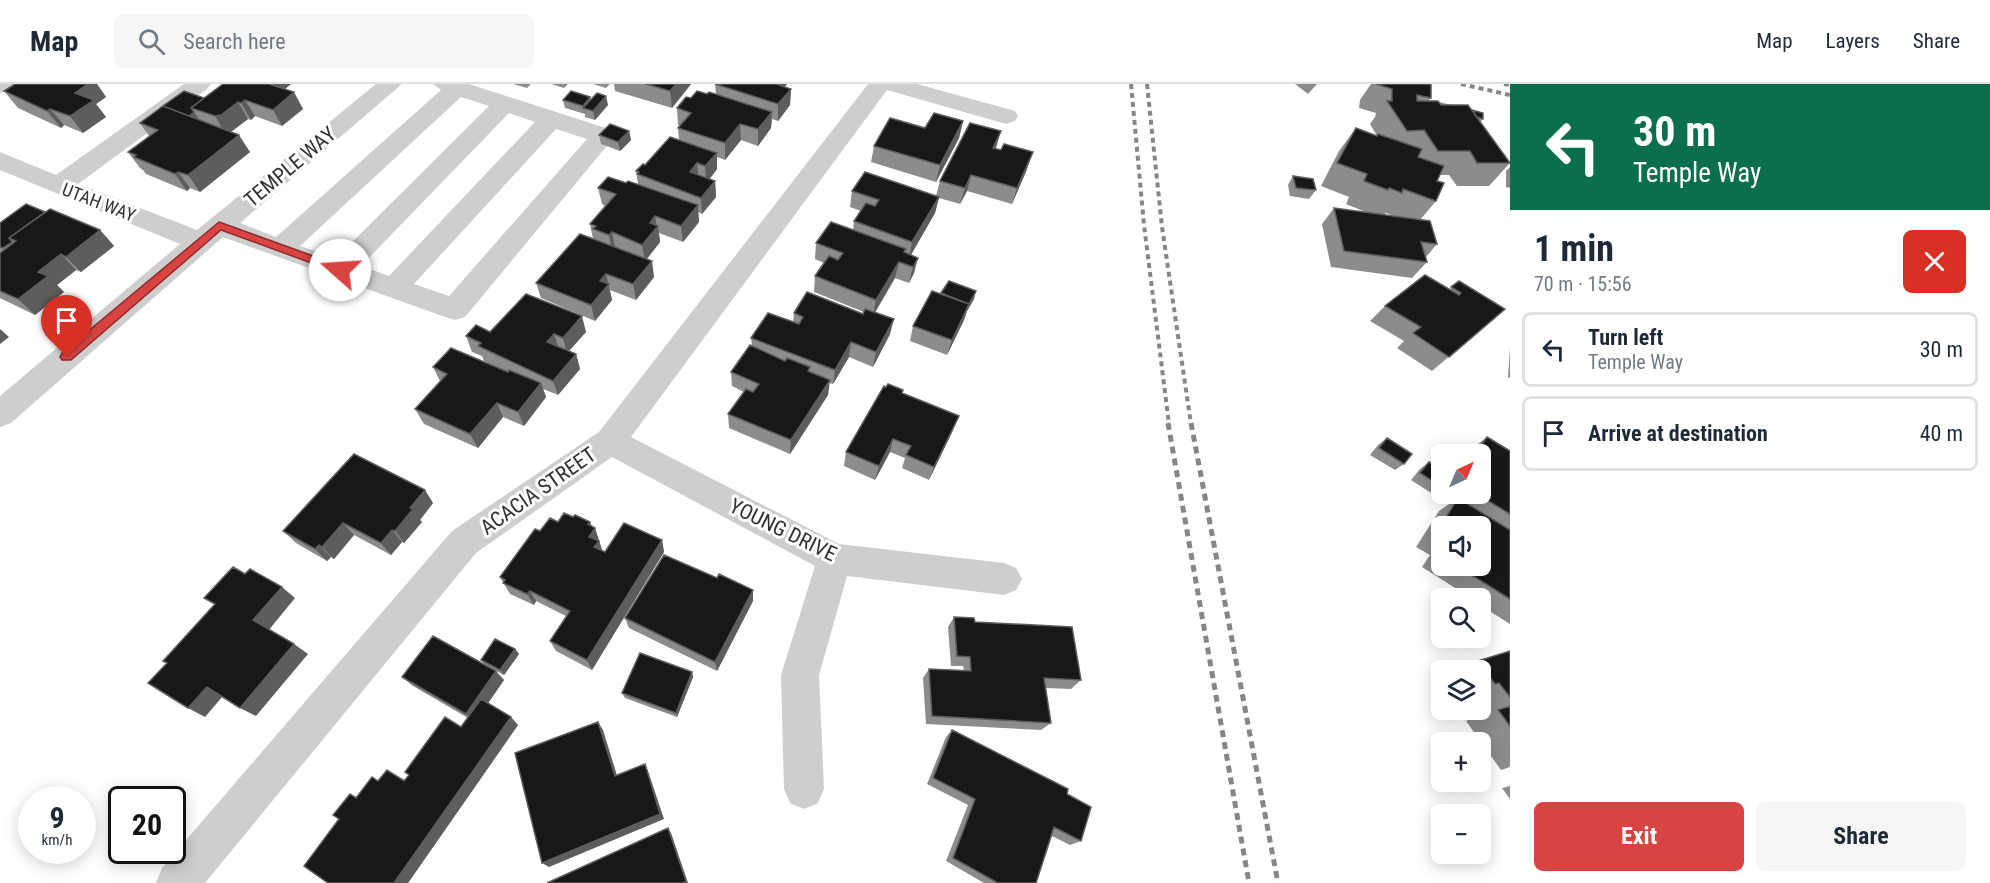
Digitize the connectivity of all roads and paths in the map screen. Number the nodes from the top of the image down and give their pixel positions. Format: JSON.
{"nodes":[{"id":1,"x":199,"y":84,"type":"edge"},
{"id":2,"x":390,"y":84,"type":"edge"},
{"id":3,"x":880,"y":84,"type":"edge"},
{"id":4,"x":891,"y":84,"type":"edge"},
{"id":5,"x":451,"y":86,"type":"edge"},
{"id":6,"x":505,"y":104,"type":"junction"},
{"id":7,"x":1006,"y":116,"type":"dead end"},
{"id":8,"x":551,"y":119,"type":"junction"},
{"id":9,"x":0,"y":160,"type":"edge"},
{"id":10,"x":58,"y":186,"type":"junction"},
{"id":11,"x":209,"y":234,"type":"junction"},
{"id":12,"x":280,"y":249,"type":"junction"},
{"id":13,"x":340,"y":270,"type":"junction"},
{"id":14,"x":394,"y":288,"type":"junction"},
{"id":15,"x":0,"y":414,"type":"edge"},
{"id":16,"x":610,"y":441,"type":"junction"},
{"id":17,"x":835,"y":559,"type":"junction"},
{"id":18,"x":1004,"y":579,"type":"dead end"},
{"id":19,"x":804,"y":789,"type":"dead end"},
{"id":20,"x":177,"y":883,"type":"edge"}],
"edges":[{"from":1,"to":10,"type":"street"},
{"from":2,"to":11,"type":"street","name":"TEMPLE WAY"},
{"from":3,"to":16,"type":"street","name":"ACACIA STREET"},
{"from":4,"to":7,"type":"street"},
{"from":5,"to":6,"type":"street"},
{"from":5,"to":12,"type":"street"},
{"from":6,"to":8,"type":"street"},
{"from":6,"to":13,"type":"street"},
{"from":8,"to":14,"type":"street"},
{"from":8,"to":14,"type":"street","name":"UTAH WAY"},
{"from":9,"to":10,"type":"street","name":"UTAH WAY"},
{"from":10,"to":11,"type":"street","name":"UTAH WAY"},
{"from":11,"to":12,"type":"street","name":"UTAH WAY"},
{"from":11,"to":15,"type":"street","name":"TEMPLE WAY"},
{"from":12,"to":13,"type":"street","name":"UTAH WAY"},
{"from":13,"to":14,"type":"street","name":"UTAH WAY"},
{"from":16,"to":17,"type":"street","name":"YOUNG DRIVE"},
{"from":16,"to":20,"type":"street","name":"ACACIA STREET"},
{"from":17,"to":18,"type":"street","name":"YOUNG DRIVE"},
{"from":17,"to":19,"type":"street"}]}
